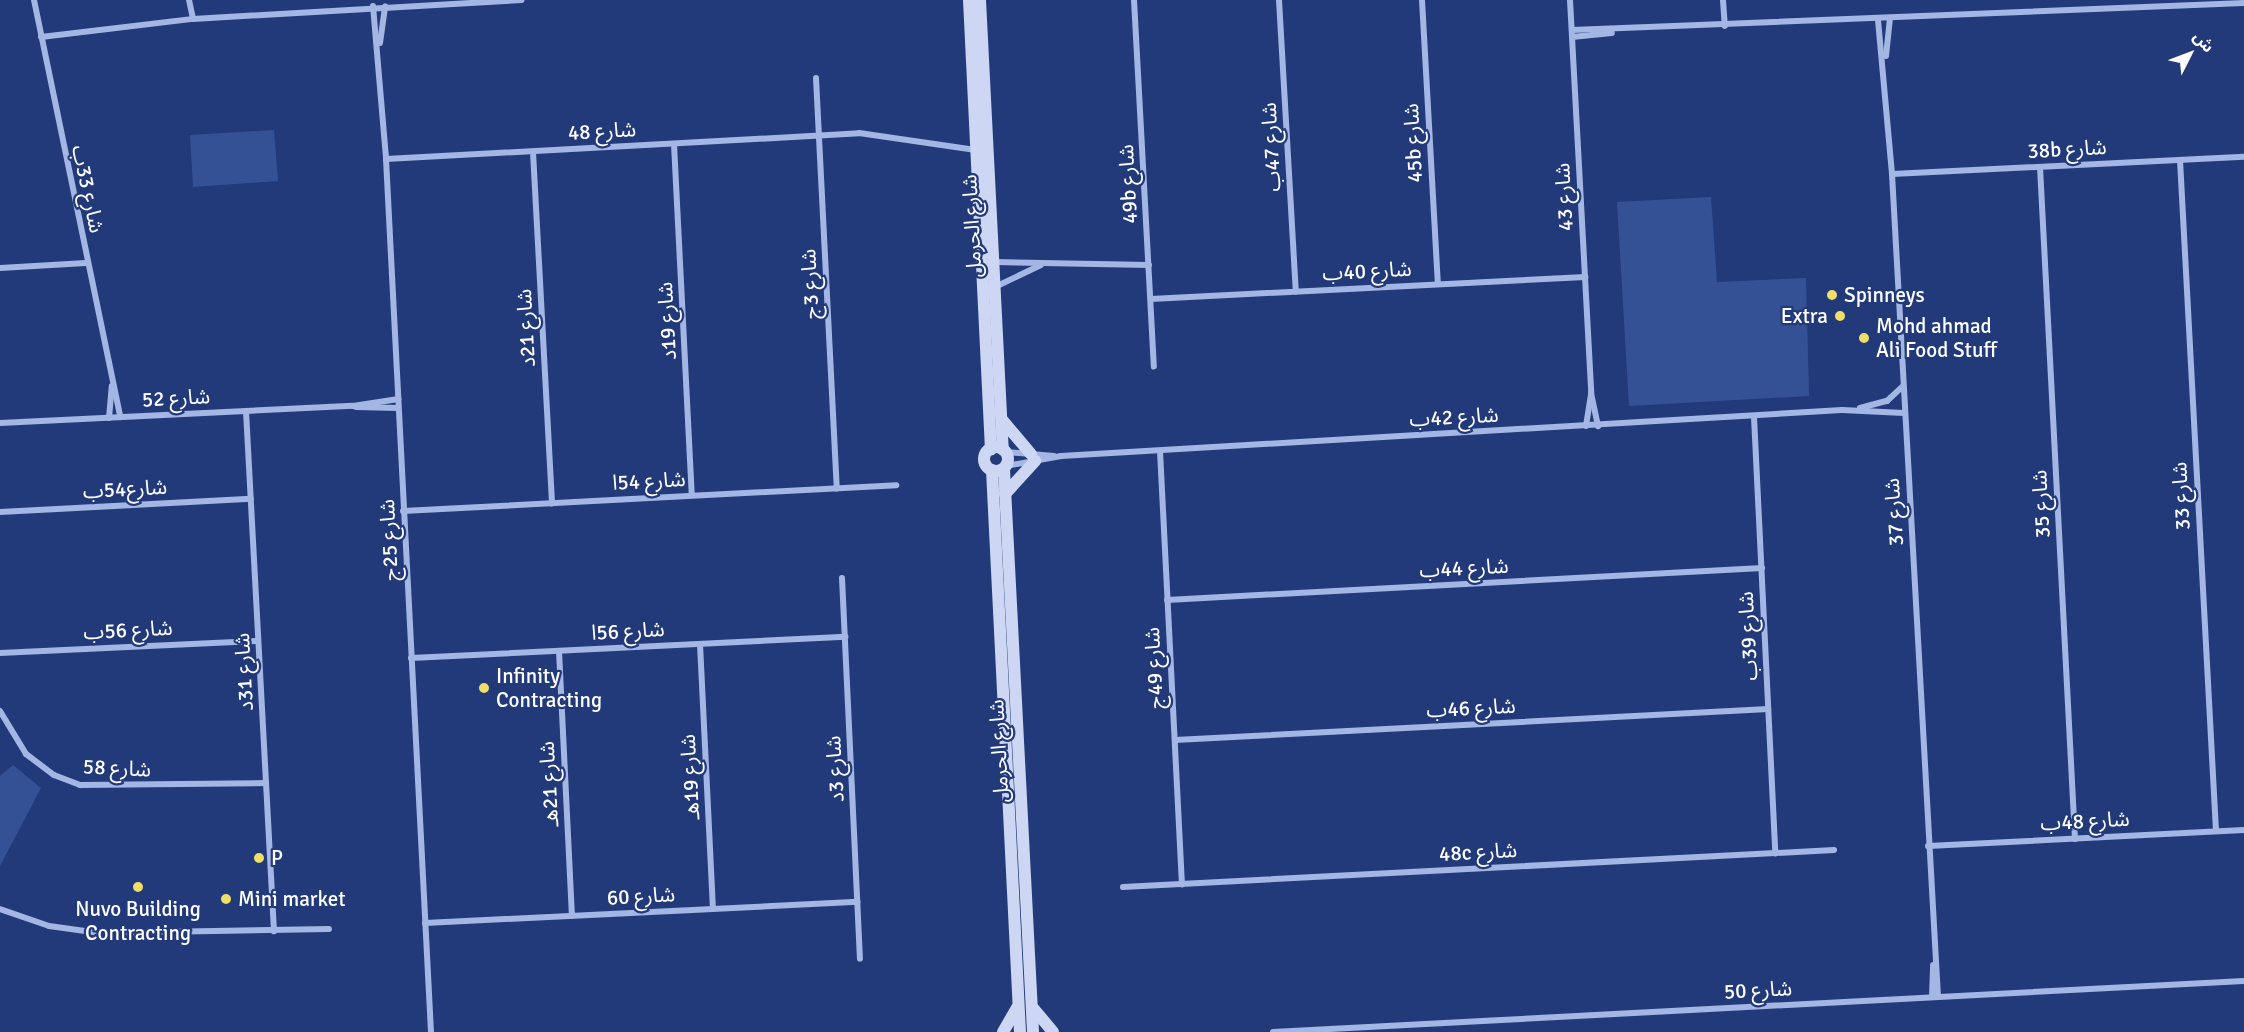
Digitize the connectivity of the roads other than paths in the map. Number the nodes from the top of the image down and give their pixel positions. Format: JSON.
{"nodes":[{"id":1,"x":34,"y":0,"type":"edge"},
{"id":2,"x":189,"y":0,"type":"edge"},
{"id":3,"x":521,"y":0,"type":"edge"},
{"id":4,"x":958,"y":0,"type":"edge"},
{"id":5,"x":969,"y":0,"type":"edge"},
{"id":6,"x":980,"y":0,"type":"edge"},
{"id":7,"x":1134,"y":0,"type":"edge"},
{"id":8,"x":1279,"y":0,"type":"edge"},
{"id":9,"x":1422,"y":0,"type":"edge"},
{"id":10,"x":1570,"y":0,"type":"edge"},
{"id":11,"x":1723,"y":0,"type":"edge"},
{"id":12,"x":2244,"y":3,"type":"edge"},
{"id":13,"x":373,"y":6,"type":"junction"},
{"id":14,"x":386,"y":6,"type":"junction"},
{"id":15,"x":1890,"y":19,"type":"junction"},
{"id":16,"x":193,"y":20,"type":"junction"},
{"id":17,"x":969,"y":20,"type":"junction"},
{"id":18,"x":1878,"y":20,"type":"junction"},
{"id":19,"x":1725,"y":26,"type":"junction"},
{"id":20,"x":1572,"y":33,"type":"junction"},
{"id":21,"x":41,"y":37,"type":"junction"},
{"id":22,"x":379,"y":47,"type":"junction"},
{"id":23,"x":1885,"y":60,"type":"junction"},
{"id":24,"x":816,"y":78,"type":"dead end"},
{"id":25,"x":819,"y":137,"type":"junction"},
{"id":26,"x":674,"y":144,"type":"junction"},
{"id":27,"x":976,"y":150,"type":"junction"},
{"id":28,"x":533,"y":152,"type":"junction"},
{"id":29,"x":2244,"y":156,"type":"edge"},
{"id":30,"x":386,"y":159,"type":"junction"},
{"id":31,"x":2180,"y":160,"type":"junction"},
{"id":32,"x":2040,"y":167,"type":"junction"},
{"id":33,"x":1892,"y":174,"type":"junction"},
{"id":34,"x":992,"y":262,"type":"junction"},
{"id":35,"x":86,"y":263,"type":"junction"},
{"id":36,"x":1044,"y":263,"type":"junction"},
{"id":37,"x":1149,"y":265,"type":"junction"},
{"id":38,"x":0,"y":268,"type":"edge"},
{"id":39,"x":1585,"y":277,"type":"junction"},
{"id":40,"x":1438,"y":284,"type":"junction"},
{"id":41,"x":995,"y":287,"type":"junction"},
{"id":42,"x":1296,"y":292,"type":"junction"},
{"id":43,"x":1151,"y":299,"type":"junction"},
{"id":44,"x":1154,"y":366,"type":"dead end"},
{"id":45,"x":112,"y":385,"type":"junction"},
{"id":46,"x":1902,"y":387,"type":"junction"},
{"id":47,"x":1591,"y":393,"type":"junction"},
{"id":48,"x":398,"y":399,"type":"junction"},
{"id":49,"x":353,"y":406,"type":"junction"},
{"id":50,"x":398,"y":408,"type":"junction"},
{"id":51,"x":1850,"y":410,"type":"junction"},
{"id":52,"x":246,"y":411,"type":"junction"},
{"id":53,"x":1904,"y":413,"type":"junction"},
{"id":54,"x":1001,"y":416,"type":"junction"},
{"id":55,"x":120,"y":417,"type":"junction"},
{"id":56,"x":1754,"y":417,"type":"junction"},
{"id":57,"x":109,"y":418,"type":"junction"},
{"id":58,"x":0,"y":423,"type":"edge"},
{"id":59,"x":1586,"y":426,"type":"junction"},
{"id":60,"x":1598,"y":426,"type":"junction"},
{"id":61,"x":1000,"y":450,"type":"junction"},
{"id":62,"x":1160,"y":451,"type":"junction"},
{"id":63,"x":1033,"y":458,"type":"junction"},
{"id":64,"x":1000,"y":468,"type":"junction"},
{"id":65,"x":896,"y":485,"type":"dead end"},
{"id":66,"x":837,"y":488,"type":"junction"},
{"id":67,"x":1005,"y":494,"type":"junction"},
{"id":68,"x":692,"y":495,"type":"junction"},
{"id":69,"x":251,"y":499,"type":"junction"},
{"id":70,"x":552,"y":503,"type":"junction"},
{"id":71,"x":404,"y":511,"type":"junction"},
{"id":72,"x":0,"y":512,"type":"edge"},
{"id":73,"x":1762,"y":568,"type":"junction"},
{"id":74,"x":842,"y":578,"type":"dead end"},
{"id":75,"x":1167,"y":600,"type":"junction"},
{"id":76,"x":845,"y":637,"type":"junction"},
{"id":77,"x":258,"y":641,"type":"junction"},
{"id":78,"x":700,"y":644,"type":"junction"},
{"id":79,"x":559,"y":651,"type":"junction"},
{"id":80,"x":0,"y":653,"type":"edge"},
{"id":81,"x":411,"y":658,"type":"junction"},
{"id":82,"x":1768,"y":709,"type":"junction"},
{"id":83,"x":0,"y":711,"type":"edge"},
{"id":84,"x":1175,"y":741,"type":"junction"},
{"id":85,"x":266,"y":783,"type":"junction"},
{"id":86,"x":2244,"y":830,"type":"edge"},
{"id":87,"x":2216,"y":831,"type":"junction"},
{"id":88,"x":2075,"y":839,"type":"junction"},
{"id":89,"x":1928,"y":846,"type":"junction"},
{"id":90,"x":1834,"y":850,"type":"dead end"},
{"id":91,"x":1775,"y":853,"type":"junction"},
{"id":92,"x":1182,"y":884,"type":"junction"},
{"id":93,"x":1123,"y":887,"type":"dead end"},
{"id":94,"x":857,"y":902,"type":"junction"},
{"id":95,"x":0,"y":909,"type":"edge"},
{"id":96,"x":713,"y":909,"type":"junction"},
{"id":97,"x":572,"y":916,"type":"junction"},
{"id":98,"x":425,"y":923,"type":"junction"},
{"id":99,"x":329,"y":929,"type":"dead end"},
{"id":100,"x":274,"y":931,"type":"junction"},
{"id":101,"x":860,"y":959,"type":"dead end"},
{"id":102,"x":2244,"y":981,"type":"edge"},
{"id":103,"x":1935,"y":997,"type":"junction"},
{"id":104,"x":1019,"y":1004,"type":"junction"},
{"id":105,"x":1032,"y":1006,"type":"junction"},
{"id":106,"x":431,"y":1032,"type":"edge"},
{"id":107,"x":1003,"y":1032,"type":"edge"},
{"id":108,"x":1020,"y":1032,"type":"edge"},
{"id":109,"x":1033,"y":1032,"type":"edge"},
{"id":110,"x":1053,"y":1032,"type":"edge"},
{"id":111,"x":1274,"y":1032,"type":"edge"}],
"edges":[{"from":1,"to":21,"type":"street","name":"شارع 33ب"},
{"from":2,"to":16,"type":"street"},
{"from":3,"to":14,"type":"street"},
{"from":4,"to":17,"type":"street"},
{"from":5,"to":17,"type":"street","name":"شارع الحرمل"},
{"from":6,"to":34,"type":"street","name":"شارع الحرمل"},
{"from":7,"to":37,"type":"street","name":"49b شارع"},
{"from":8,"to":42,"type":"street","name":"شارع 47ب"},
{"from":9,"to":40,"type":"street","name":"45b شارع"},
{"from":10,"to":20,"type":"street","name":"شارع 43"},
{"from":11,"to":19,"type":"street"},
{"from":12,"to":15,"type":"street"},
{"from":13,"to":14,"type":"street"},
{"from":13,"to":16,"type":"street"},
{"from":13,"to":22,"type":"street","name":"شارع 25ج"},
{"from":14,"to":22,"type":"street","name":"شارع 25ج"},
{"from":15,"to":18,"type":"street"},
{"from":15,"to":23,"type":"street","name":"شارع 37"},
{"from":16,"to":21,"type":"street"},
{"from":17,"to":27,"type":"street","name":"شارع الحرمل"},
{"from":18,"to":19,"type":"street"},
{"from":18,"to":23,"type":"street","name":"شارع 37"},
{"from":19,"to":20,"type":"street"},
{"from":20,"to":39,"type":"street","name":"شارع 43"},
{"from":21,"to":35,"type":"street","name":"شارع 33ب"},
{"from":22,"to":30,"type":"street","name":"شارع 25ج"},
{"from":23,"to":33,"type":"street","name":"شارع 37"},
{"from":24,"to":25,"type":"street","name":"شارع 3ج"},
{"from":25,"to":26,"type":"street","name":"شارع 48"},
{"from":25,"to":27,"type":"street","name":"شارع 48"},
{"from":25,"to":66,"type":"street","name":"شارع 3ج"},
{"from":26,"to":28,"type":"street","name":"شارع 48"},
{"from":26,"to":68,"type":"street","name":"شارع 19د"},
{"from":27,"to":61,"type":"street","name":"شارع الحرمل"},
{"from":28,"to":30,"type":"street","name":"شارع 48"},
{"from":28,"to":70,"type":"street","name":"شارع 21د"},
{"from":29,"to":31,"type":"street","name":"38b شارع"},
{"from":30,"to":48,"type":"street","name":"شارع 25ج"},
{"from":31,"to":32,"type":"street","name":"38b شارع"},
{"from":31,"to":87,"type":"street","name":"شارع 33"},
{"from":32,"to":33,"type":"street","name":"38b شارع"},
{"from":32,"to":88,"type":"street","name":"شارع 35"},
{"from":33,"to":46,"type":"street","name":"شارع 37"},
{"from":34,"to":36,"type":"street"},
{"from":34,"to":41,"type":"street","name":"شارع الحرمل"},
{"from":35,"to":38,"type":"street"},
{"from":35,"to":45,"type":"street","name":"شارع 33ب"},
{"from":36,"to":37,"type":"street"},
{"from":36,"to":41,"type":"street"},
{"from":37,"to":43,"type":"street","name":"49b شارع"},
{"from":39,"to":40,"type":"street","name":"شارع 40ب"},
{"from":39,"to":47,"type":"street","name":"شارع 43"},
{"from":40,"to":42,"type":"street","name":"شارع 40ب"},
{"from":41,"to":54,"type":"street","name":"شارع الحرمل"},
{"from":42,"to":43,"type":"street","name":"شارع 40ب"},
{"from":43,"to":44,"type":"street","name":"49b شارع"},
{"from":45,"to":55,"type":"street","name":"شارع 33ب"},
{"from":45,"to":57,"type":"street","name":"شارع 33ب"},
{"from":46,"to":51,"type":"street","name":"شارع 42ب"},
{"from":46,"to":53,"type":"street","name":"شارع 37"},
{"from":47,"to":59,"type":"street","name":"شارع 43"},
{"from":47,"to":60,"type":"street","name":"شارع 43"},
{"from":48,"to":49,"type":"street","name":"شارع 52"},
{"from":48,"to":50,"type":"street","name":"شارع 25ج"},
{"from":49,"to":50,"type":"street","name":"شارع 52"},
{"from":49,"to":52,"type":"street","name":"شارع 52"},
{"from":50,"to":71,"type":"street","name":"شارع 25ج"},
{"from":51,"to":53,"type":"street","name":"شارع 42ب"},
{"from":51,"to":56,"type":"street","name":"شارع 42ب"},
{"from":52,"to":55,"type":"street","name":"شارع 52"},
{"from":52,"to":69,"type":"street","name":"شارع 31د"},
{"from":53,"to":89,"type":"street","name":"شارع 37"},
{"from":54,"to":61,"type":"street","name":"شارع الحرمل"},
{"from":54,"to":63,"type":"street"},
{"from":55,"to":57,"type":"street","name":"شارع 52"},
{"from":56,"to":60,"type":"street","name":"شارع 42ب"},
{"from":56,"to":73,"type":"street","name":"شارع 39ب"},
{"from":57,"to":58,"type":"street","name":"شارع 52"},
{"from":59,"to":60,"type":"street","name":"شارع 42ب"},
{"from":59,"to":62,"type":"street","name":"شارع 42ب"},
{"from":61,"to":63,"type":"street","name":"شارع 42ب"},
{"from":61,"to":64,"type":"street"},
{"from":61,"to":64,"type":"street"},
{"from":62,"to":63,"type":"street","name":"شارع 42ب"},
{"from":62,"to":75,"type":"street","name":"شارع 49ج"},
{"from":63,"to":64,"type":"street","name":"شارع 42ب"},
{"from":63,"to":67,"type":"street"},
{"from":64,"to":67,"type":"street","name":"شارع الحرمل"},
{"from":64,"to":104,"type":"street","name":"شارع الحرمل"},
{"from":65,"to":66,"type":"street","name":"شارع 54ا"},
{"from":66,"to":68,"type":"street","name":"شارع 54ا"},
{"from":67,"to":105,"type":"street","name":"شارع الحرمل"},
{"from":68,"to":70,"type":"street","name":"شارع 54ا"},
{"from":69,"to":72,"type":"street","name":"شارع54ب"},
{"from":69,"to":77,"type":"street","name":"شارع 31د"},
{"from":70,"to":71,"type":"street","name":"شارع 54ا"},
{"from":71,"to":81,"type":"street","name":"شارع 25ج"},
{"from":73,"to":75,"type":"street","name":"شارع 44ب"},
{"from":73,"to":82,"type":"street","name":"شارع 39ب"},
{"from":74,"to":76,"type":"street","name":"شارع 3د"},
{"from":75,"to":84,"type":"street","name":"شارع 49ج"},
{"from":76,"to":78,"type":"street","name":"شارع 56ا"},
{"from":76,"to":94,"type":"street","name":"شارع 3د"},
{"from":77,"to":80,"type":"street","name":"شارع 56ب"},
{"from":77,"to":85,"type":"street","name":"شارع 31د"},
{"from":78,"to":79,"type":"street","name":"شارع 56ا"},
{"from":78,"to":96,"type":"street","name":"شارع 19هـ"},
{"from":79,"to":81,"type":"street","name":"شارع 56ا"},
{"from":79,"to":97,"type":"street","name":"شارع 21هـ"},
{"from":81,"to":98,"type":"street","name":"شارع 25ج"},
{"from":82,"to":84,"type":"street","name":"شارع 46ب"},
{"from":82,"to":91,"type":"street","name":"شارع 39ب"},
{"from":83,"to":85,"type":"street","name":"شارع 58"},
{"from":84,"to":92,"type":"street","name":"شارع 49ج"},
{"from":85,"to":100,"type":"street","name":"شارع 31د"},
{"from":86,"to":87,"type":"street","name":"شارع 48ب"},
{"from":87,"to":88,"type":"street","name":"شارع 48ب"},
{"from":88,"to":89,"type":"street","name":"شارع 48ب"},
{"from":89,"to":103,"type":"street","name":"شارع 37"},
{"from":90,"to":91,"type":"street","name":"48c شارع"},
{"from":91,"to":92,"type":"street","name":"48c شارع"},
{"from":92,"to":93,"type":"street","name":"48c شارع"},
{"from":94,"to":96,"type":"street","name":"شارع 60"},
{"from":94,"to":101,"type":"street","name":"شارع 3د"},
{"from":95,"to":100,"type":"street"},
{"from":96,"to":97,"type":"street","name":"شارع 60"},
{"from":97,"to":98,"type":"street","name":"شارع 60"},
{"from":98,"to":106,"type":"street","name":"شارع 25ج"},
{"from":99,"to":100,"type":"street"},
{"from":102,"to":103,"type":"street","name":"شارع 50"},
{"from":103,"to":111,"type":"street","name":"شارع 50"},
{"from":104,"to":107,"type":"street"},
{"from":104,"to":108,"type":"street","name":"شارع الحرمل"},
{"from":105,"to":109,"type":"street","name":"شارع الحرمل"},
{"from":105,"to":110,"type":"street"}]}
